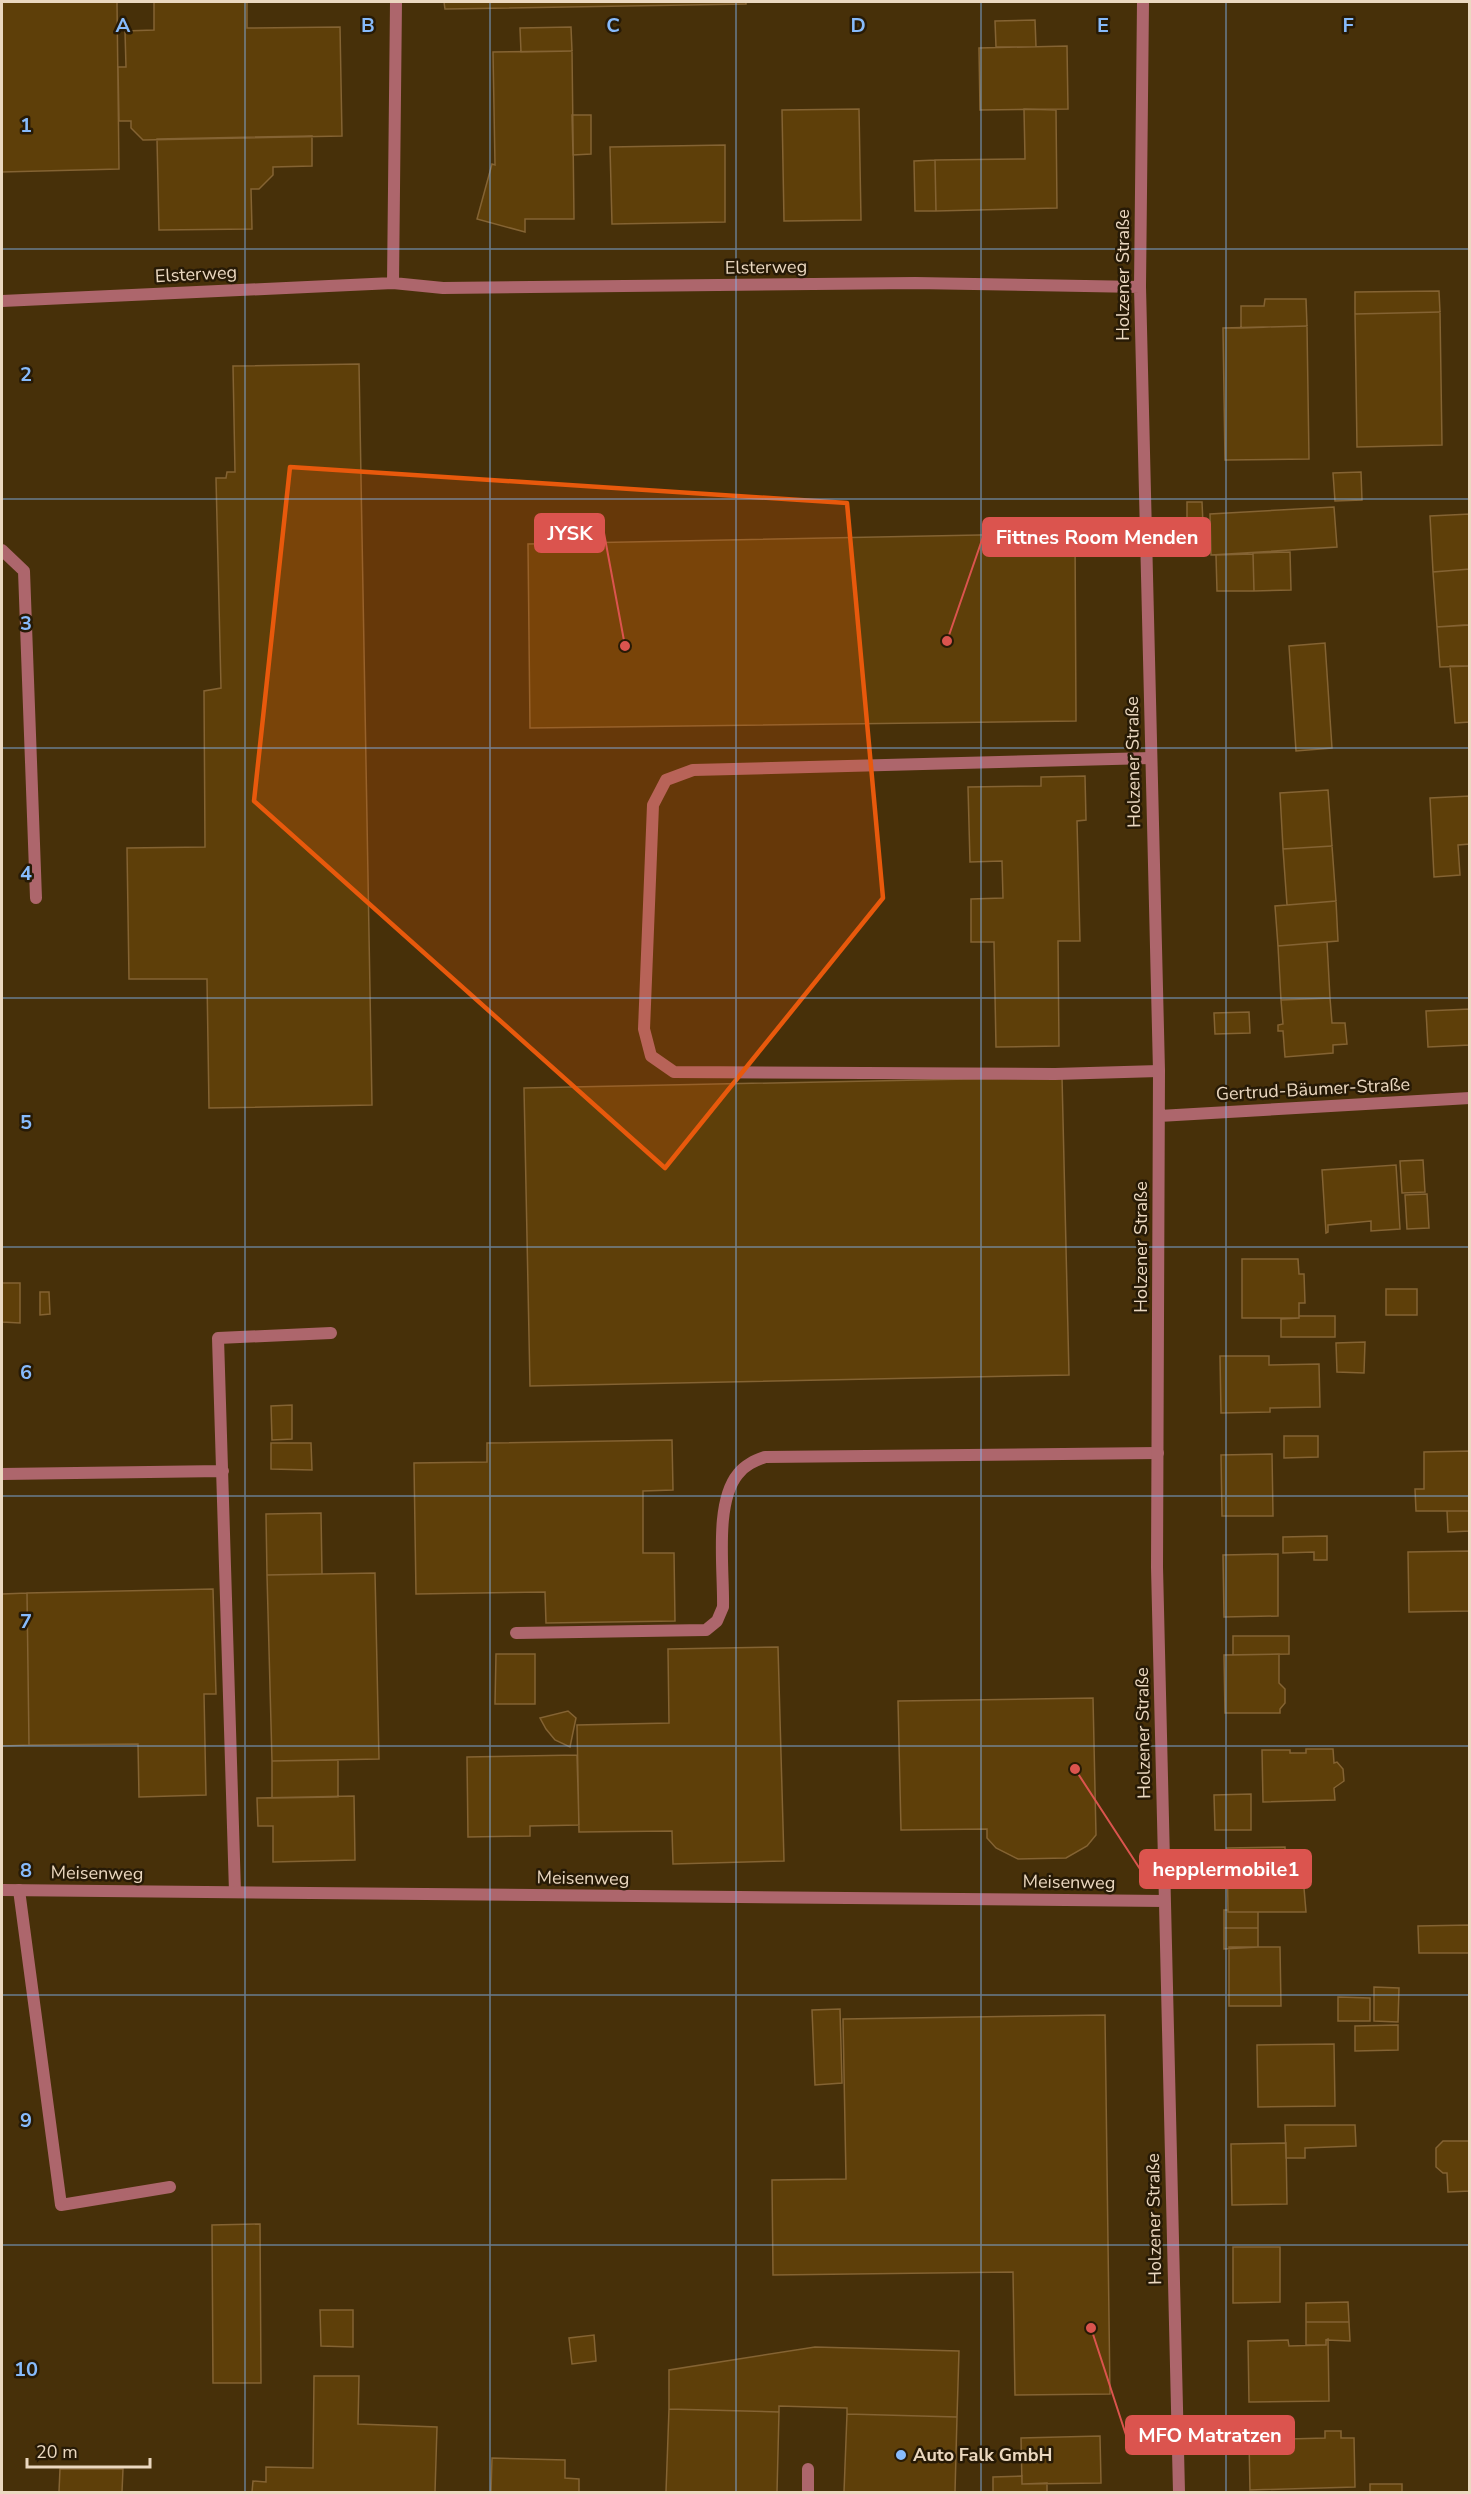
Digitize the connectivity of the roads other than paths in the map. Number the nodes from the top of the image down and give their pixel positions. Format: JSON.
{"nodes":[{"id":1,"x":396,"y":2,"type":"edge"},
{"id":2,"x":1143,"y":2,"type":"edge"},
{"id":3,"x":393,"y":283,"type":"junction"},
{"id":4,"x":1140,"y":287,"type":"junction"},
{"id":5,"x":2,"y":301,"type":"edge"},
{"id":6,"x":2,"y":550,"type":"edge"},
{"id":7,"x":1151,"y":758,"type":"junction"},
{"id":8,"x":36,"y":898,"type":"dead end"},
{"id":9,"x":1159,"y":1071,"type":"junction"},
{"id":10,"x":1470,"y":1098,"type":"edge"},
{"id":11,"x":1159,"y":1116,"type":"junction"},
{"id":12,"x":331,"y":1334,"type":"dead end"},
{"id":13,"x":1158,"y":1453,"type":"junction"},
{"id":14,"x":222,"y":1471,"type":"junction"},
{"id":15,"x":2,"y":1474,"type":"edge"},
{"id":16,"x":516,"y":1633,"type":"dead end"},
{"id":17,"x":2,"y":1890,"type":"edge"},
{"id":18,"x":19,"y":1890,"type":"junction"},
{"id":19,"x":234,"y":1892,"type":"junction"},
{"id":20,"x":1164,"y":1901,"type":"junction"},
{"id":21,"x":170,"y":2187,"type":"dead end"},
{"id":22,"x":808,"y":2469,"type":"dead end"},
{"id":23,"x":808,"y":2493,"type":"edge"},
{"id":24,"x":1179,"y":2493,"type":"edge"}],
"edges":[{"from":1,"to":3,"type":"street"},
{"from":2,"to":4,"type":"street","name":"Holzener Straße"},
{"from":3,"to":4,"type":"street","name":"Elsterweg"},
{"from":3,"to":5,"type":"street","name":"Elsterweg"},
{"from":4,"to":7,"type":"street","name":"Holzener Straße"},
{"from":6,"to":8,"type":"street"},
{"from":7,"to":9,"type":"street","name":"Holzener Straße"},
{"from":7,"to":9,"type":"street"},
{"from":9,"to":11,"type":"street","name":"Holzener Straße"},
{"from":10,"to":11,"type":"street","name":"Gertrud-Bäumer-Straße"},
{"from":11,"to":13,"type":"street","name":"Holzener Straße"},
{"from":12,"to":14,"type":"street"},
{"from":13,"to":16,"type":"street"},
{"from":13,"to":20,"type":"street","name":"Holzener Straße"},
{"from":14,"to":15,"type":"street"},
{"from":14,"to":19,"type":"street"},
{"from":17,"to":18,"type":"street","name":"Meisenweg"},
{"from":18,"to":19,"type":"street","name":"Meisenweg"},
{"from":18,"to":21,"type":"street"},
{"from":19,"to":20,"type":"street","name":"Meisenweg"},
{"from":20,"to":24,"type":"street","name":"Holzener Straße"},
{"from":22,"to":23,"type":"street"}]}
